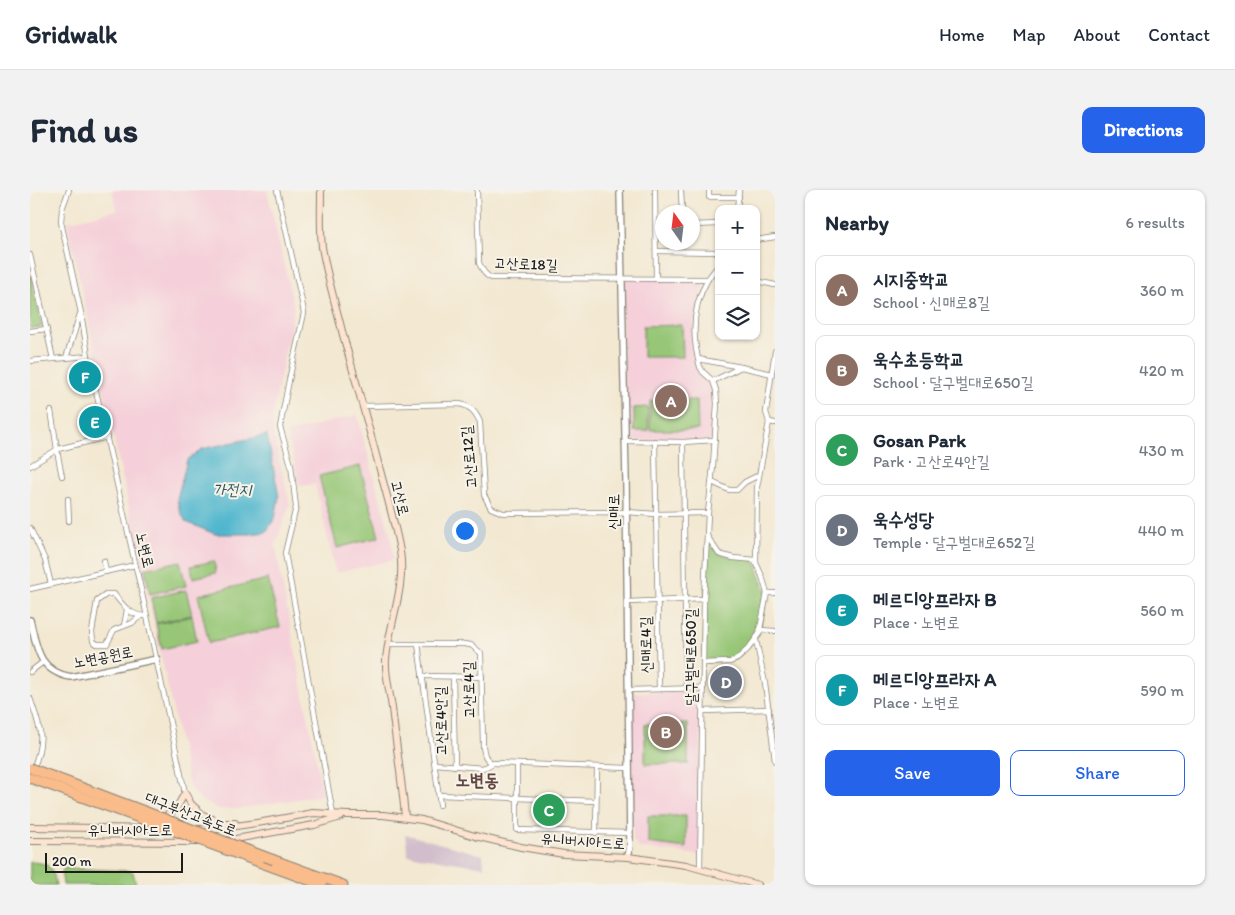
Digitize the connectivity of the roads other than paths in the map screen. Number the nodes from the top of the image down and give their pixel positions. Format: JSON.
{"nodes":[{"id":1,"x":69,"y":190,"type":"edge"},
{"id":2,"x":277,"y":190,"type":"edge"},
{"id":3,"x":321,"y":190,"type":"edge"},
{"id":4,"x":477,"y":190,"type":"edge"},
{"id":5,"x":620,"y":190,"type":"edge"},
{"id":6,"x":655,"y":190,"type":"edge"},
{"id":7,"x":682,"y":190,"type":"edge"},
{"id":8,"x":709,"y":190,"type":"edge"},
{"id":9,"x":739,"y":190,"type":"edge"},
{"id":10,"x":738,"y":198,"type":"junction"},
{"id":11,"x":655,"y":205,"type":"edge"},
{"id":12,"x":682,"y":205,"type":"edge"},
{"id":13,"x":737,"y":205,"type":"edge"},
{"id":14,"x":700,"y":224,"type":"edge"},
{"id":15,"x":715,"y":224,"type":"edge"},
{"id":16,"x":775,"y":237,"type":"edge"},
{"id":17,"x":760,"y":239,"type":"edge"},
{"id":18,"x":656,"y":251,"type":"joint"},
{"id":19,"x":715,"y":252,"type":"edge"},
{"id":20,"x":30,"y":255,"type":"edge"},
{"id":21,"x":715,"y":274,"type":"edge"},
{"id":22,"x":621,"y":278,"type":"junction"},
{"id":23,"x":656,"y":279,"type":"junction"},
{"id":24,"x":708,"y":279,"type":"junction"},
{"id":25,"x":760,"y":282,"type":"edge"},
{"id":26,"x":775,"y":285,"type":"edge"},
{"id":27,"x":81,"y":312,"type":"junction"},
{"id":28,"x":47,"y":329,"type":"junction"},
{"id":29,"x":30,"y":331,"type":"edge"},
{"id":30,"x":775,"y":351,"type":"edge"},
{"id":31,"x":88,"y":356,"type":"junction"},
{"id":32,"x":66,"y":358,"type":"junction"},
{"id":33,"x":53,"y":359,"type":"junction"},
{"id":34,"x":698,"y":359,"type":"junction"},
{"id":35,"x":30,"y":361,"type":"edge"},
{"id":36,"x":741,"y":367,"type":"junction"},
{"id":37,"x":772,"y":374,"type":"junction"},
{"id":38,"x":713,"y":381,"type":"junction"},
{"id":39,"x":362,"y":406,"type":"junction"},
{"id":40,"x":51,"y":411,"type":"dead end"},
{"id":41,"x":769,"y":422,"type":"junction"},
{"id":42,"x":775,"y":423,"type":"edge"},
{"id":43,"x":107,"y":437,"type":"junction"},
{"id":44,"x":715,"y":440,"type":"junction"},
{"id":45,"x":625,"y":441,"type":"junction"},
{"id":46,"x":655,"y":442,"type":"junction"},
{"id":47,"x":683,"y":442,"type":"junction"},
{"id":48,"x":58,"y":449,"type":"junction"},
{"id":49,"x":30,"y":466,"type":"edge"},
{"id":50,"x":759,"y":475,"type":"junction"},
{"id":51,"x":62,"y":476,"type":"dead end"},
{"id":52,"x":712,"y":482,"type":"junction"},
{"id":53,"x":68,"y":499,"type":"dead end"},
{"id":54,"x":626,"y":512,"type":"junction"},
{"id":55,"x":684,"y":513,"type":"junction"},
{"id":56,"x":708,"y":513,"type":"junction"},
{"id":57,"x":656,"y":514,"type":"junction"},
{"id":58,"x":69,"y":521,"type":"dead end"},
{"id":59,"x":30,"y":528,"type":"edge"},
{"id":60,"x":707,"y":536,"type":"junction"},
{"id":61,"x":756,"y":560,"type":"junction"},
{"id":62,"x":104,"y":561,"type":"dead end"},
{"id":63,"x":135,"y":566,"type":"junction"},
{"id":64,"x":106,"y":572,"type":"junction"},
{"id":65,"x":51,"y":584,"type":"junction"},
{"id":66,"x":30,"y":589,"type":"edge"},
{"id":67,"x":767,"y":593,"type":"junction"},
{"id":68,"x":775,"y":593,"type":"edge"},
{"id":69,"x":704,"y":599,"type":"junction"},
{"id":70,"x":684,"y":600,"type":"junction"},
{"id":71,"x":658,"y":601,"type":"junction"},
{"id":72,"x":628,"y":602,"type":"junction"},
{"id":73,"x":126,"y":610,"type":"junction"},
{"id":74,"x":141,"y":616,"type":"junction"},
{"id":75,"x":147,"y":616,"type":"junction"},
{"id":76,"x":30,"y":620,"type":"edge"},
{"id":77,"x":124,"y":626,"type":"junction"},
{"id":78,"x":760,"y":630,"type":"junction"},
{"id":79,"x":775,"y":631,"type":"edge"},
{"id":80,"x":756,"y":640,"type":"junction"},
{"id":81,"x":388,"y":644,"type":"junction"},
{"id":82,"x":418,"y":644,"type":"junction"},
{"id":83,"x":157,"y":659,"type":"junction"},
{"id":84,"x":43,"y":662,"type":"junction"},
{"id":85,"x":703,"y":663,"type":"junction"},
{"id":86,"x":30,"y":672,"type":"edge"},
{"id":87,"x":422,"y":676,"type":"junction"},
{"id":88,"x":453,"y":676,"type":"junction"},
{"id":89,"x":482,"y":677,"type":"junction"},
{"id":90,"x":703,"y":688,"type":"junction"},
{"id":91,"x":659,"y":689,"type":"junction"},
{"id":92,"x":686,"y":689,"type":"junction"},
{"id":93,"x":629,"y":690,"type":"junction"},
{"id":94,"x":30,"y":698,"type":"edge"},
{"id":95,"x":769,"y":709,"type":"junction"},
{"id":96,"x":703,"y":712,"type":"junction"},
{"id":97,"x":775,"y":760,"type":"edge"},
{"id":98,"x":493,"y":763,"type":"junction"},
{"id":99,"x":435,"y":764,"type":"junction"},
{"id":100,"x":517,"y":765,"type":"junction"},
{"id":101,"x":454,"y":766,"type":"junction"},
{"id":102,"x":597,"y":767,"type":"junction"},
{"id":103,"x":30,"y":768,"type":"edge"},
{"id":104,"x":629,"y":768,"type":"junction"},
{"id":105,"x":30,"y":776,"type":"edge"},
{"id":106,"x":185,"y":793,"type":"junction"},
{"id":107,"x":439,"y":795,"type":"junction"},
{"id":108,"x":517,"y":798,"type":"junction"},
{"id":109,"x":596,"y":801,"type":"junction"},
{"id":110,"x":440,"y":805,"type":"dead end"},
{"id":111,"x":332,"y":814,"type":"junction"},
{"id":112,"x":347,"y":815,"type":"junction"},
{"id":113,"x":405,"y":817,"type":"junction"},
{"id":114,"x":263,"y":822,"type":"junction"},
{"id":115,"x":30,"y":827,"type":"edge"},
{"id":116,"x":124,"y":828,"type":"junction"},
{"id":117,"x":596,"y":833,"type":"junction"},
{"id":118,"x":630,"y":833,"type":"junction"},
{"id":119,"x":30,"y":841,"type":"edge"},
{"id":120,"x":628,"y":857,"type":"junction"},
{"id":121,"x":700,"y":869,"type":"junction"},
{"id":122,"x":322,"y":885,"type":"edge"},
{"id":123,"x":343,"y":885,"type":"edge"},
{"id":124,"x":758,"y":885,"type":"edge"}],
"edges":[{"from":1,"to":27,"type":"street","name":"노변로"},
{"from":2,"to":111,"type":"street"},
{"from":3,"to":39,"type":"main road","name":"고산로"},
{"from":4,"to":22,"type":"street","name":"고산로18길"},
{"from":5,"to":22,"type":"street","name":"신매로"},
{"from":6,"to":11,"type":"street"},
{"from":7,"to":12,"type":"street"},
{"from":8,"to":10,"type":"street"},
{"from":9,"to":10,"type":"street"},
{"from":10,"to":13,"type":"street"},
{"from":14,"to":15,"type":"street"},
{"from":16,"to":17,"type":"street"},
{"from":18,"to":19,"type":"street"},
{"from":18,"to":23,"type":"street"},
{"from":20,"to":28,"type":"street"},
{"from":21,"to":24,"type":"street","name":"달구벌대로650길"},
{"from":22,"to":23,"type":"street"},
{"from":22,"to":45,"type":"street","name":"신매로"},
{"from":23,"to":24,"type":"street"},
{"from":24,"to":34,"type":"street","name":"달구벌대로650길"},
{"from":25,"to":26,"type":"street"},
{"from":27,"to":31,"type":"street","name":"노변로"},
{"from":27,"to":32,"type":"street"},
{"from":28,"to":29,"type":"street"},
{"from":28,"to":33,"type":"street"},
{"from":30,"to":37,"type":"street"},
{"from":31,"to":32,"type":"street"},
{"from":31,"to":43,"type":"street","name":"노변로"},
{"from":32,"to":33,"type":"street"},
{"from":33,"to":35,"type":"street"},
{"from":34,"to":36,"type":"street"},
{"from":34,"to":38,"type":"street","name":"달구벌대로650길"},
{"from":36,"to":37,"type":"street"},
{"from":36,"to":38,"type":"street"},
{"from":37,"to":41,"type":"street"},
{"from":38,"to":44,"type":"street","name":"달구벌대로650길"},
{"from":39,"to":54,"type":"street","name":"고산로12길"},
{"from":39,"to":81,"type":"main road","name":"고산로"},
{"from":40,"to":48,"type":"street"},
{"from":41,"to":42,"type":"street"},
{"from":41,"to":50,"type":"street"},
{"from":43,"to":48,"type":"street"},
{"from":43,"to":63,"type":"street","name":"노변로"},
{"from":44,"to":47,"type":"street"},
{"from":44,"to":52,"type":"street","name":"달구벌대로650길"},
{"from":45,"to":46,"type":"street"},
{"from":45,"to":54,"type":"street","name":"신매로"},
{"from":46,"to":47,"type":"street"},
{"from":46,"to":57,"type":"street"},
{"from":47,"to":55,"type":"street"},
{"from":48,"to":49,"type":"street"},
{"from":48,"to":51,"type":"street"},
{"from":50,"to":52,"type":"street"},
{"from":50,"to":61,"type":"street"},
{"from":52,"to":56,"type":"street","name":"달구벌대로650길"},
{"from":53,"to":58,"type":"street"},
{"from":54,"to":57,"type":"street"},
{"from":54,"to":72,"type":"street","name":"신매로"},
{"from":55,"to":56,"type":"street"},
{"from":55,"to":57,"type":"street"},
{"from":55,"to":70,"type":"street"},
{"from":56,"to":60,"type":"street","name":"달구벌대로650길"},
{"from":57,"to":71,"type":"street"},
{"from":59,"to":65,"type":"street"},
{"from":60,"to":61,"type":"street"},
{"from":60,"to":69,"type":"street","name":"달구벌대로650길"},
{"from":61,"to":67,"type":"street"},
{"from":62,"to":64,"type":"street"},
{"from":63,"to":64,"type":"street"},
{"from":63,"to":75,"type":"street","name":"노변로"},
{"from":64,"to":65,"type":"street"},
{"from":65,"to":66,"type":"street"},
{"from":67,"to":68,"type":"street"},
{"from":67,"to":78,"type":"street"},
{"from":69,"to":70,"type":"street","name":"신매로4길"},
{"from":69,"to":85,"type":"street","name":"달구벌대로650길"},
{"from":70,"to":71,"type":"street","name":"신매로4길"},
{"from":70,"to":92,"type":"street"},
{"from":71,"to":72,"type":"street","name":"신매로4길"},
{"from":71,"to":91,"type":"street","name":"신매로4길"},
{"from":72,"to":93,"type":"street","name":"신매로"},
{"from":73,"to":74,"type":"street"},
{"from":73,"to":77,"type":"street"},
{"from":73,"to":77,"type":"street"},
{"from":74,"to":75,"type":"street"},
{"from":74,"to":77,"type":"street"},
{"from":75,"to":83,"type":"street","name":"노변로"},
{"from":76,"to":84,"type":"street"},
{"from":78,"to":79,"type":"street"},
{"from":78,"to":80,"type":"street"},
{"from":80,"to":85,"type":"street"},
{"from":80,"to":95,"type":"street"},
{"from":81,"to":82,"type":"street","name":"고산로4길"},
{"from":81,"to":113,"type":"main road","name":"고산로"},
{"from":82,"to":87,"type":"street","name":"고산로4안길"},
{"from":82,"to":89,"type":"street","name":"고산로4길"},
{"from":83,"to":84,"type":"street","name":"노변공원로"},
{"from":83,"to":106,"type":"street","name":"노변로"},
{"from":84,"to":86,"type":"street"},
{"from":85,"to":90,"type":"street","name":"달구벌대로650길"},
{"from":87,"to":88,"type":"street","name":"고산로4안길"},
{"from":87,"to":99,"type":"street","name":"고산로4안길"},
{"from":88,"to":89,"type":"street","name":"고산로4안길"},
{"from":88,"to":101,"type":"street","name":"고산로4안길"},
{"from":89,"to":98,"type":"street","name":"고산로4길"},
{"from":90,"to":92,"type":"street"},
{"from":90,"to":96,"type":"street","name":"달구벌대로650길"},
{"from":91,"to":92,"type":"street"},
{"from":91,"to":93,"type":"street"},
{"from":93,"to":104,"type":"street","name":"신매로"},
{"from":94,"to":105,"type":"street"},
{"from":95,"to":96,"type":"street"},
{"from":95,"to":97,"type":"street"},
{"from":96,"to":121,"type":"street","name":"달구벌대로650길"},
{"from":98,"to":100,"type":"street"},
{"from":98,"to":101,"type":"street","name":"고산로4안길"},
{"from":99,"to":101,"type":"street","name":"고산로4안길"},
{"from":99,"to":107,"type":"street","name":"고산로4안길"},
{"from":100,"to":102,"type":"street"},
{"from":100,"to":108,"type":"street"},
{"from":102,"to":104,"type":"street"},
{"from":102,"to":109,"type":"street"},
{"from":103,"to":123,"type":"highway","name":"대구부산고속도로","bridge":true},
{"from":104,"to":118,"type":"street","name":"신매로"},
{"from":105,"to":122,"type":"highway","name":"대구부산고속도로","bridge":true},
{"from":106,"to":114,"type":"main road"},
{"from":106,"to":116,"type":"main road"},
{"from":107,"to":108,"type":"street"},
{"from":107,"to":110,"type":"street","name":"고산로4안길"},
{"from":108,"to":109,"type":"street"},
{"from":108,"to":117,"type":"street"},
{"from":109,"to":117,"type":"street"},
{"from":111,"to":112,"type":"main road","name":"유니버시아드로"},
{"from":111,"to":114,"type":"main road","name":"유니버시아드로"},
{"from":112,"to":113,"type":"main road","name":"유니버시아드로"},
{"from":112,"to":119,"type":"main road","name":"유니버시아드로"},
{"from":113,"to":120,"type":"main road","name":"유니버시아드로"},
{"from":114,"to":116,"type":"main road","name":"유니버시아드로"},
{"from":115,"to":116,"type":"main road","name":"유니버시아드로"},
{"from":117,"to":118,"type":"street"},
{"from":118,"to":120,"type":"street","name":"신매로"},
{"from":120,"to":121,"type":"main road","name":"유니버시아드로"},
{"from":121,"to":124,"type":"main road","name":"유니버시아드로"}]}
